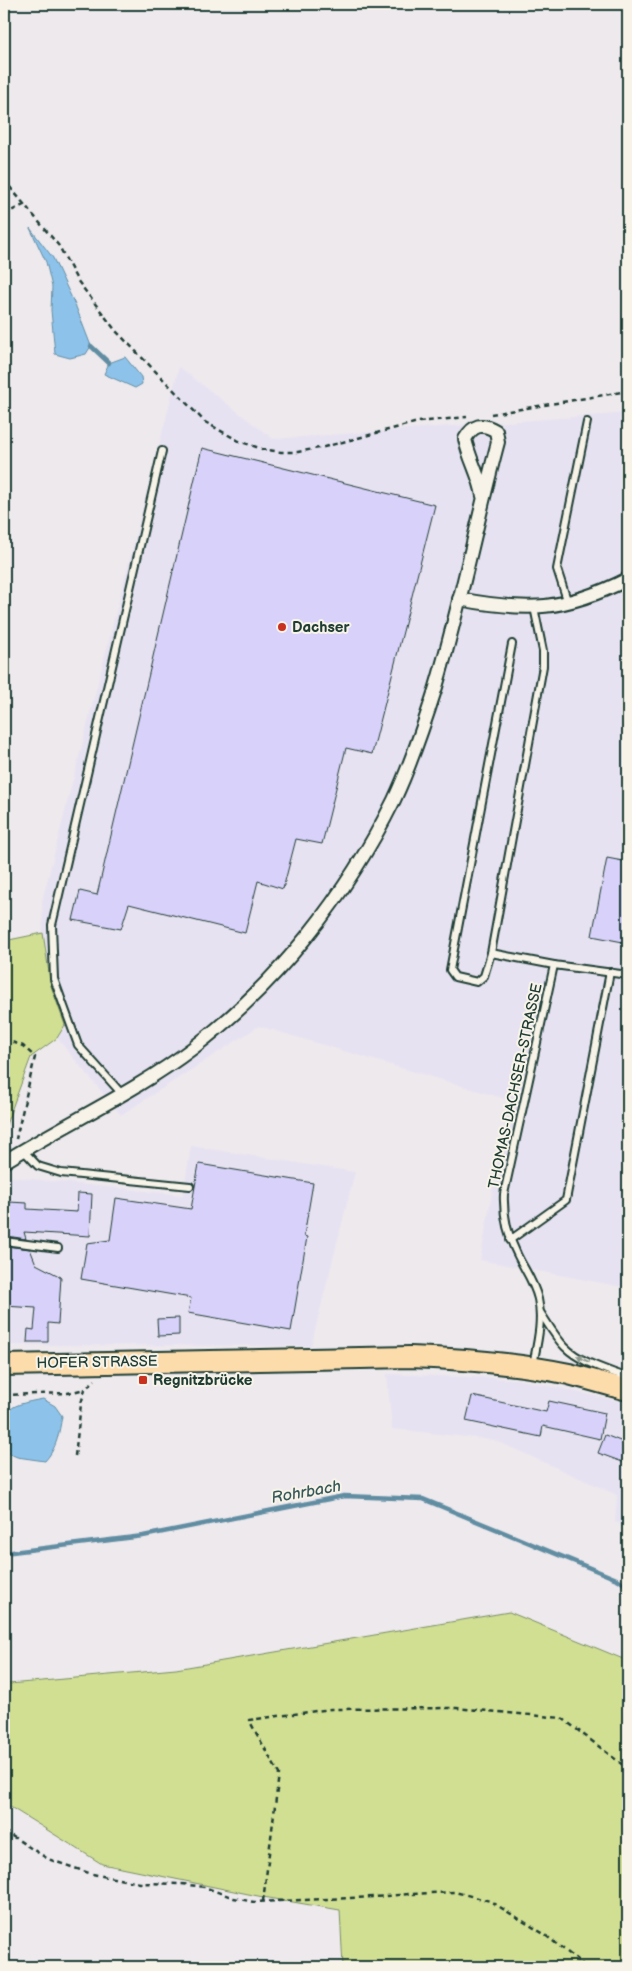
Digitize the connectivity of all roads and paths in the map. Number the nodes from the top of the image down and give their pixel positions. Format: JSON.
{"nodes":[{"id":1,"x":4,"y":180,"type":"edge"},
{"id":2,"x":26,"y":204,"type":"junction"},
{"id":3,"x":4,"y":214,"type":"edge"},
{"id":4,"x":628,"y":391,"type":"edge"},
{"id":5,"x":485,"y":414,"type":"dead end"},
{"id":6,"x":587,"y":422,"type":"dead end"},
{"id":7,"x":465,"y":439,"type":"junction"},
{"id":8,"x":162,"y":451,"type":"dead end"},
{"id":9,"x":483,"y":496,"type":"junction"},
{"id":10,"x":628,"y":579,"type":"edge"},
{"id":11,"x":459,"y":599,"type":"junction"},
{"id":12,"x":568,"y":603,"type":"junction"},
{"id":13,"x":534,"y":607,"type":"junction"},
{"id":14,"x":512,"y":644,"type":"dead end"},
{"id":15,"x":491,"y":953,"type":"junction"},
{"id":16,"x":554,"y":965,"type":"junction"},
{"id":17,"x":610,"y":972,"type":"junction"},
{"id":18,"x":628,"y":975,"type":"edge"},
{"id":19,"x":4,"y":1039,"type":"edge"},
{"id":20,"x":122,"y":1094,"type":"junction"},
{"id":21,"x":13,"y":1156,"type":"edge"},
{"id":22,"x":190,"y":1186,"type":"dead end"},
{"id":23,"x":510,"y":1240,"type":"junction"},
{"id":24,"x":4,"y":1241,"type":"edge"},
{"id":25,"x":58,"y":1248,"type":"dead end"},
{"id":26,"x":540,"y":1311,"type":"junction"},
{"id":27,"x":106,"y":1362,"type":"junction"},
{"id":28,"x":4,"y":1365,"type":"edge"},
{"id":29,"x":532,"y":1368,"type":"junction"},
{"id":30,"x":628,"y":1378,"type":"edge"},
{"id":31,"x":85,"y":1389,"type":"junction"},
{"id":32,"x":628,"y":1390,"type":"edge"},
{"id":33,"x":4,"y":1395,"type":"edge"},
{"id":34,"x":75,"y":1456,"type":"dead end"},
{"id":35,"x":628,"y":1769,"type":"edge"},
{"id":36,"x":4,"y":1831,"type":"edge"},
{"id":37,"x":263,"y":1901,"type":"junction"},
{"id":38,"x":584,"y":1967,"type":"edge"}],
"edges":[{"from":1,"to":2,"type":"path"},
{"from":2,"to":3,"type":"path"},
{"from":2,"to":7,"type":"path"},
{"from":4,"to":5,"type":"path"},
{"from":6,"to":12,"type":"lane"},
{"from":7,"to":9,"type":"street"},
{"from":7,"to":9,"type":"street"},
{"from":8,"to":20,"type":"lane"},
{"from":9,"to":11,"type":"street"},
{"from":10,"to":12,"type":"street"},
{"from":11,"to":13,"type":"street"},
{"from":11,"to":20,"type":"street"},
{"from":12,"to":13,"type":"street"},
{"from":13,"to":15,"type":"lane"},
{"from":14,"to":15,"type":"lane"},
{"from":15,"to":16,"type":"lane"},
{"from":16,"to":17,"type":"lane","name":"THOMAS-DACHSER-STRASSE"},
{"from":16,"to":23,"type":"lane","name":"THOMAS-DACHSER-STRASSE"},
{"from":17,"to":18,"type":"lane","name":"THOMAS-DACHSER-STRASSE"},
{"from":17,"to":23,"type":"lane"},
{"from":19,"to":21,"type":"path"},
{"from":20,"to":21,"type":"street"},
{"from":21,"to":22,"type":"lane"},
{"from":23,"to":26,"type":"lane","name":"THOMAS-DACHSER-STRASSE"},
{"from":24,"to":25,"type":"lane"},
{"from":26,"to":29,"type":"lane"},
{"from":30,"to":26,"type":"lane","one_way":true},
{"from":27,"to":28,"type":"main road","name":"HOFER STRASSE"},
{"from":27,"to":29,"type":"main road","name":"HOFER STRASSE"},
{"from":27,"to":31,"type":"path"},
{"from":29,"to":32,"type":"main road","name":"HOFER STRASSE"},
{"from":31,"to":33,"type":"path"},
{"from":31,"to":34,"type":"path"},
{"from":35,"to":37,"type":"path"},
{"from":36,"to":37,"type":"path"},
{"from":37,"to":38,"type":"path"}]}
